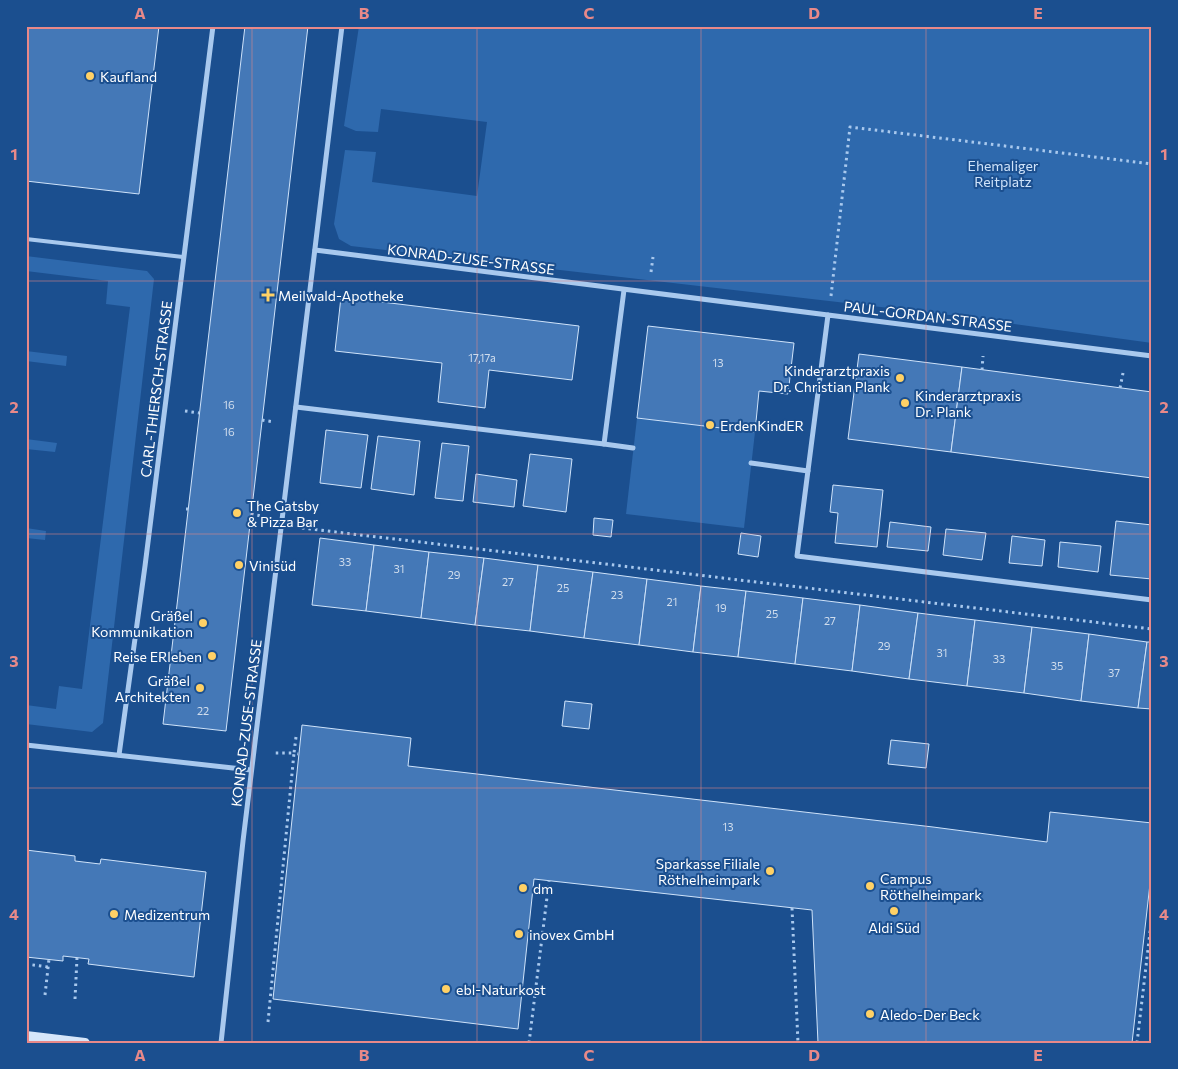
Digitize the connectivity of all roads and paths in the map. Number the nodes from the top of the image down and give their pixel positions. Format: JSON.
{"nodes":[{"id":1,"x":213,"y":26,"type":"edge"},
{"id":2,"x":342,"y":26,"type":"edge"},
{"id":3,"x":1152,"y":164,"type":"edge"},
{"id":4,"x":26,"y":239,"type":"edge"},
{"id":5,"x":315,"y":250,"type":"junction"},
{"id":6,"x":183,"y":258,"type":"junction"},
{"id":7,"x":624,"y":290,"type":"junction"},
{"id":8,"x":830,"y":299,"type":"dead end"},
{"id":9,"x":828,"y":315,"type":"junction"},
{"id":10,"x":1152,"y":356,"type":"edge"},
{"id":11,"x":296,"y":407,"type":"junction"},
{"id":12,"x":604,"y":444,"type":"junction"},
{"id":13,"x":633,"y":448,"type":"dead end"},
{"id":14,"x":751,"y":464,"type":"dead end"},
{"id":15,"x":808,"y":471,"type":"junction"},
{"id":16,"x":281,"y":525,"type":"junction"},
{"id":17,"x":1152,"y":600,"type":"edge"},
{"id":18,"x":1152,"y":629,"type":"edge"},
{"id":19,"x":296,"y":737,"type":"dead end"},
{"id":20,"x":26,"y":745,"type":"edge"},
{"id":21,"x":254,"y":752,"type":"junction"},
{"id":22,"x":296,"y":754,"type":"junction"},
{"id":23,"x":119,"y":755,"type":"junction"},
{"id":24,"x":252,"y":770,"type":"junction"},
{"id":25,"x":549,"y":881,"type":"dead end"},
{"id":26,"x":792,"y":908,"type":"dead end"},
{"id":27,"x":1152,"y":915,"type":"edge"},
{"id":28,"x":77,"y":958,"type":"dead end"},
{"id":29,"x":49,"y":959,"type":"dead end"},
{"id":30,"x":26,"y":964,"type":"edge"},
{"id":31,"x":48,"y":968,"type":"junction"},
{"id":32,"x":45,"y":995,"type":"dead end"},
{"id":33,"x":75,"y":999,"type":"dead end"},
{"id":34,"x":268,"y":1022,"type":"dead end"},
{"id":35,"x":26,"y":1036,"type":"edge"},
{"id":36,"x":85,"y":1043,"type":"edge"},
{"id":37,"x":222,"y":1043,"type":"edge"},
{"id":38,"x":530,"y":1043,"type":"edge"},
{"id":39,"x":798,"y":1043,"type":"edge"},
{"id":40,"x":1137,"y":1043,"type":"edge"}],
"edges":[{"from":1,"to":6,"type":"street","name":"CARL-THIERSCH-STRASSE"},
{"from":2,"to":5,"type":"street","name":"KONRAD-ZUSE-STRASSE"},
{"from":3,"to":8,"type":"path"},
{"from":4,"to":6,"type":"lane"},
{"from":5,"to":7,"type":"street","name":"KONRAD-ZUSE-STRASSE"},
{"from":5,"to":11,"type":"street","name":"KONRAD-ZUSE-STRASSE"},
{"from":6,"to":23,"type":"street","name":"CARL-THIERSCH-STRASSE"},
{"from":7,"to":9,"type":"street","name":"KONRAD-ZUSE-STRASSE"},
{"from":7,"to":12,"type":"street"},
{"from":9,"to":10,"type":"street","name":"PAUL-GORDAN-STRASSE"},
{"from":9,"to":15,"type":"street","name":"PAUL-GORDAN-STRASSE"},
{"from":11,"to":12,"type":"street"},
{"from":11,"to":16,"type":"street","name":"KONRAD-ZUSE-STRASSE"},
{"from":12,"to":13,"type":"street"},
{"from":14,"to":15,"type":"street"},
{"from":15,"to":17,"type":"street","name":"PAUL-GORDAN-STRASSE"},
{"from":16,"to":18,"type":"path"},
{"from":16,"to":21,"type":"street","name":"KONRAD-ZUSE-STRASSE"},
{"from":19,"to":22,"type":"path"},
{"from":20,"to":23,"type":"street"},
{"from":21,"to":22,"type":"path"},
{"from":21,"to":24,"type":"street","name":"KONRAD-ZUSE-STRASSE"},
{"from":22,"to":34,"type":"path"},
{"from":23,"to":24,"type":"street"},
{"from":24,"to":37,"type":"street","name":"KONRAD-ZUSE-STRASSE"},
{"from":25,"to":38,"type":"path"},
{"from":26,"to":39,"type":"path"},
{"from":27,"to":40,"type":"path"},
{"from":28,"to":33,"type":"path"},
{"from":29,"to":31,"type":"path"},
{"from":30,"to":31,"type":"path"},
{"from":31,"to":32,"type":"path"},
{"from":35,"to":36,"type":"street"}]}
